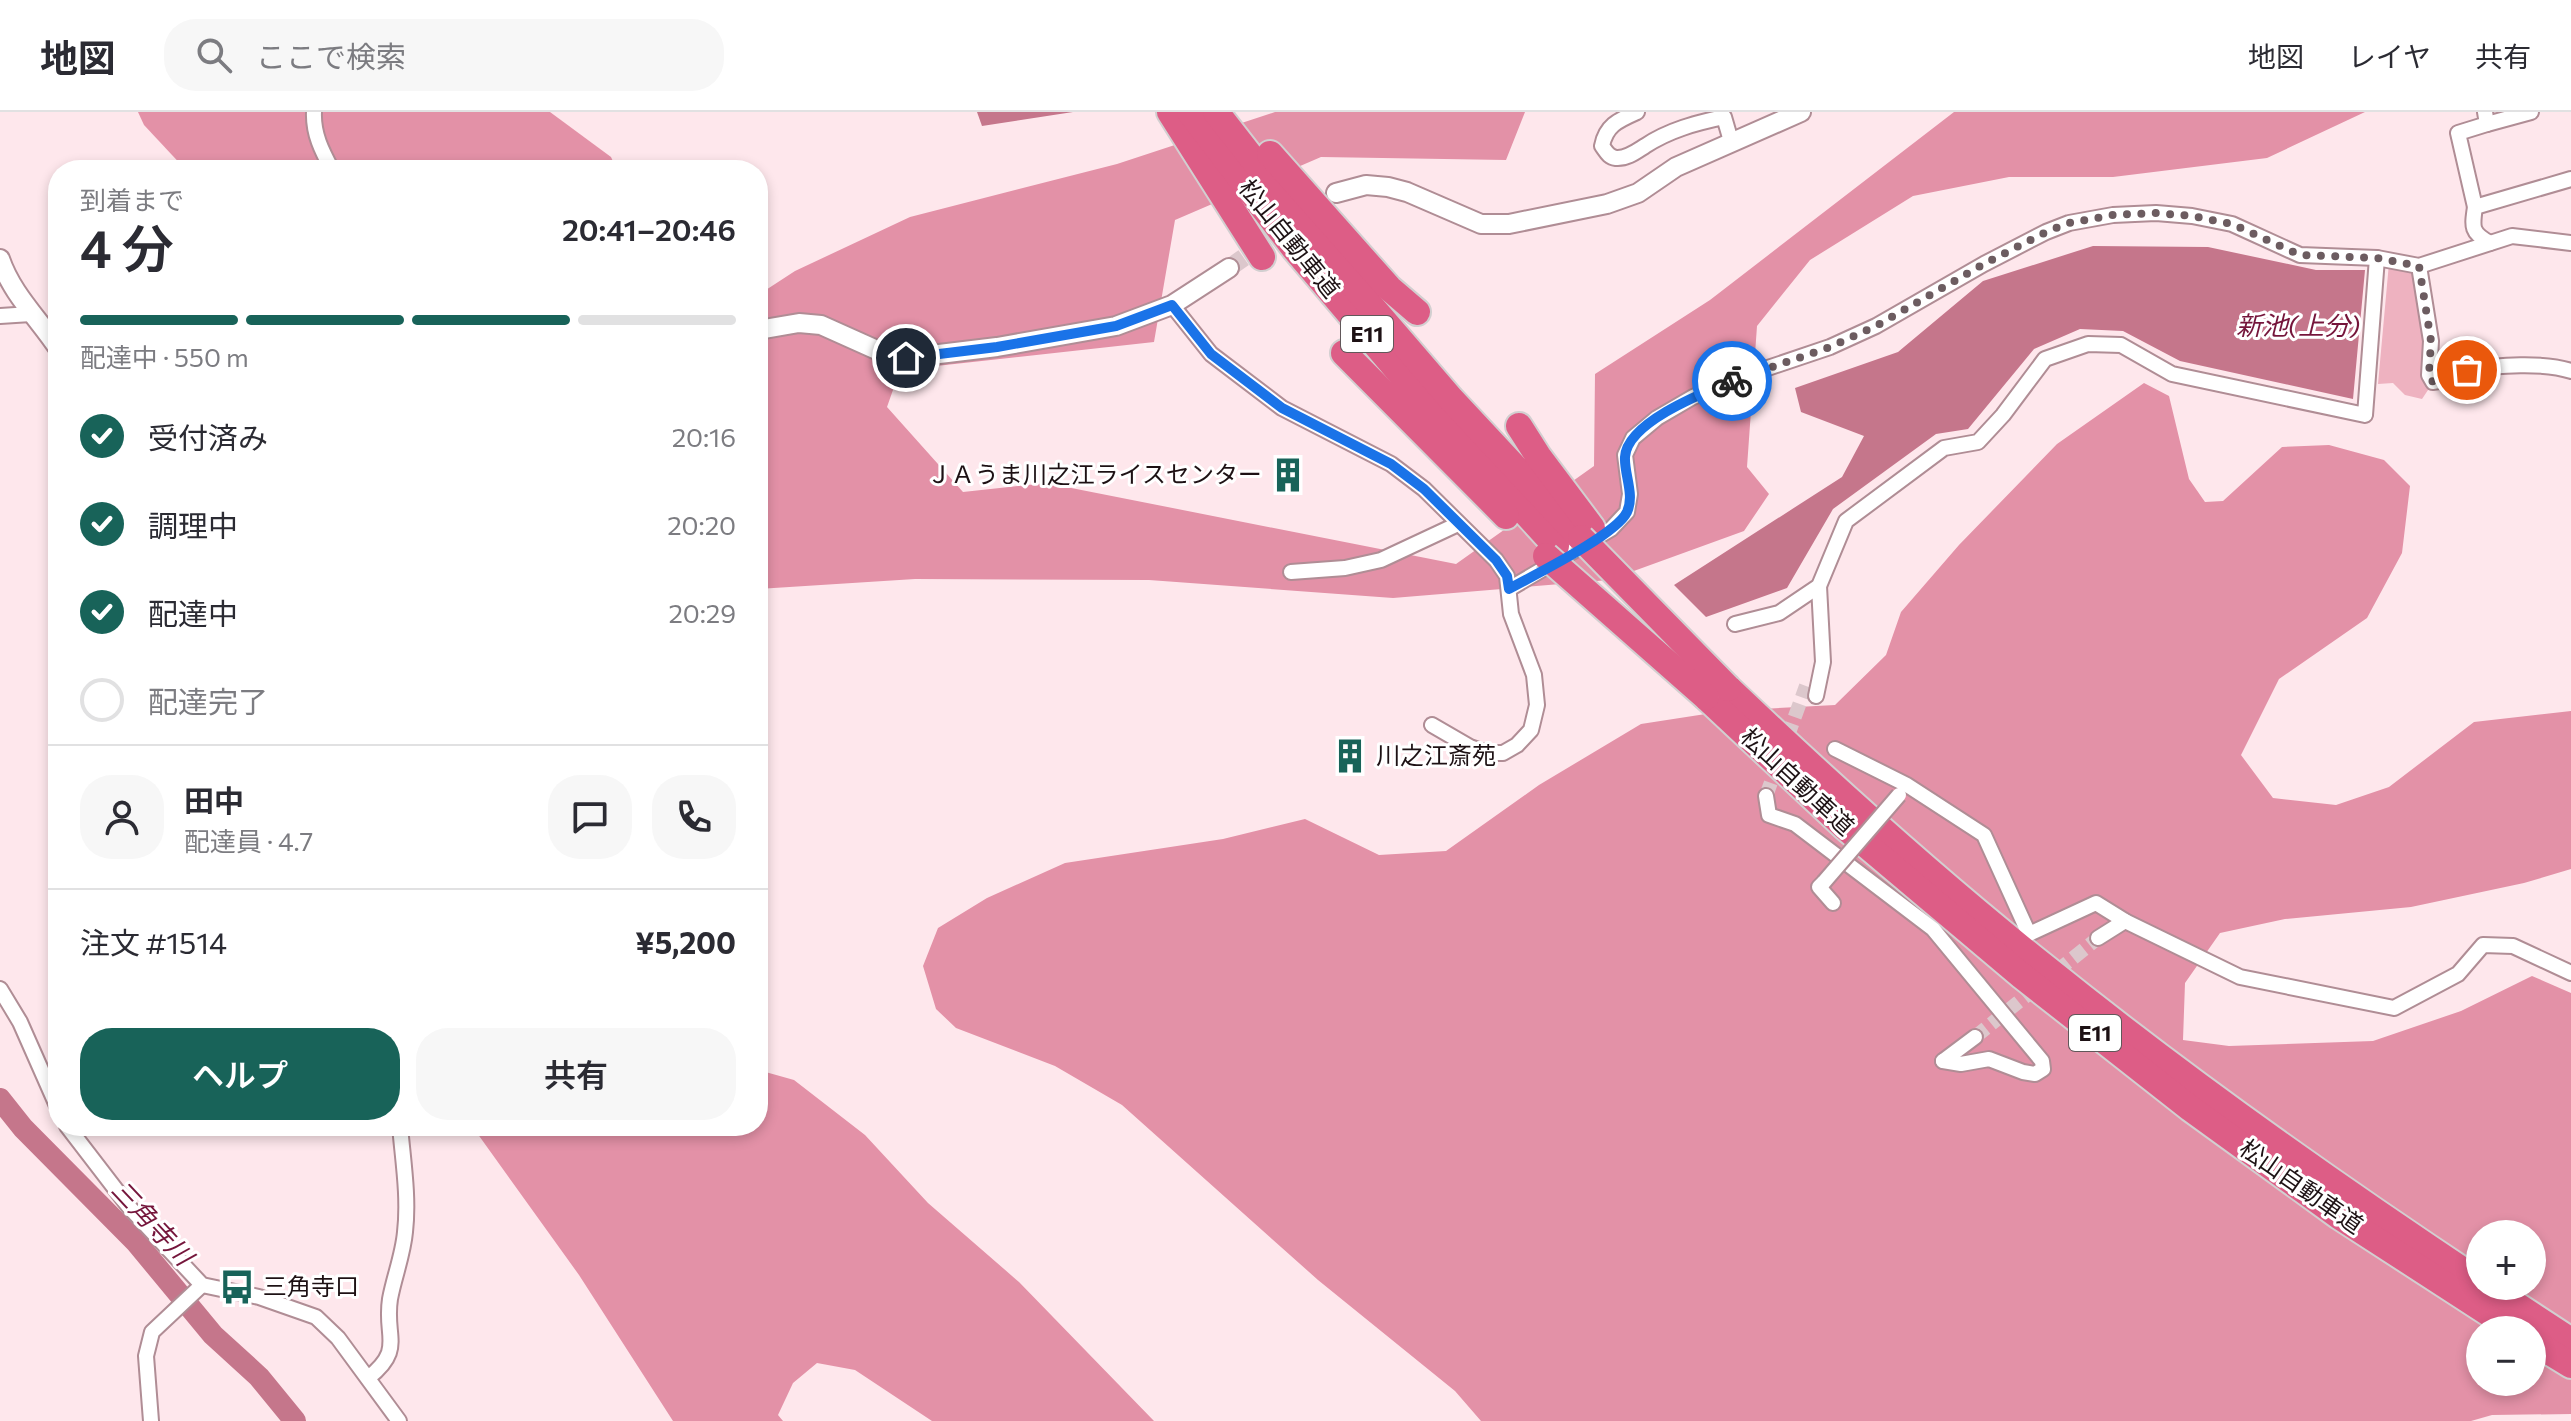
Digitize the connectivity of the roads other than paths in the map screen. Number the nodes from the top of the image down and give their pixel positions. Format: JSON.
{"nodes":[{"id":1,"x":314,"y":112,"type":"edge"},
{"id":2,"x":1170,"y":112,"type":"edge"},
{"id":3,"x":1190,"y":112,"type":"edge"},
{"id":4,"x":1216,"y":112,"type":"edge"},
{"id":5,"x":1233,"y":112,"type":"edge"},
{"id":6,"x":1637,"y":112,"type":"edge"},
{"id":7,"x":1801,"y":112,"type":"edge"},
{"id":8,"x":2531,"y":112,"type":"edge"},
{"id":9,"x":2486,"y":118,"type":"edge"},
{"id":10,"x":1731,"y":141,"type":"junction"},
{"id":11,"x":327,"y":160,"type":"edge"},
{"id":12,"x":2571,"y":179,"type":"edge"},
{"id":13,"x":1336,"y":193,"type":"dead end"},
{"id":14,"x":2475,"y":207,"type":"junction"},
{"id":15,"x":2490,"y":243,"type":"junction"},
{"id":16,"x":2571,"y":243,"type":"edge"},
{"id":17,"x":1262,"y":257,"type":"dead end"},
{"id":18,"x":2377,"y":258,"type":"junction"},
{"id":19,"x":0,"y":259,"type":"edge"},
{"id":20,"x":2419,"y":266,"type":"junction"},
{"id":21,"x":1229,"y":268,"type":"tunnel mouth"},
{"id":22,"x":1172,"y":305,"type":"junction"},
{"id":23,"x":1417,"y":312,"type":"dead end"},
{"id":24,"x":31,"y":314,"type":"junction"},
{"id":25,"x":0,"y":316,"type":"edge"},
{"id":26,"x":768,"y":328,"type":"edge"},
{"id":27,"x":48,"y":335,"type":"edge"},
{"id":28,"x":1344,"y":353,"type":"dead end"},
{"id":29,"x":2571,"y":371,"type":"edge"},
{"id":30,"x":1519,"y":426,"type":"dead end"},
{"id":31,"x":1458,"y":524,"type":"junction"},
{"id":32,"x":1569,"y":542,"type":"junction"},
{"id":33,"x":1291,"y":572,"type":"dead end"},
{"id":34,"x":1819,"y":586,"type":"junction"},
{"id":35,"x":1509,"y":589,"type":"junction"},
{"id":36,"x":1735,"y":624,"type":"dead end"},
{"id":37,"x":1723,"y":688,"type":"junction"},
{"id":38,"x":1811,"y":691,"type":"tunnel mouth"},
{"id":39,"x":1432,"y":725,"type":"dead end"},
{"id":40,"x":1835,"y":749,"type":"dead end"},
{"id":41,"x":1903,"y":790,"type":"junction"},
{"id":42,"x":1766,"y":796,"type":"dead end"},
{"id":43,"x":1833,"y":903,"type":"dead end"},
{"id":44,"x":2125,"y":921,"type":"junction"},
{"id":45,"x":2098,"y":938,"type":"tunnel mouth"},
{"id":46,"x":2571,"y":973,"type":"edge"},
{"id":47,"x":0,"y":989,"type":"edge"},
{"id":48,"x":1975,"y":1037,"type":"tunnel mouth"},
{"id":49,"x":48,"y":1089,"type":"edge"},
{"id":50,"x":75,"y":1136,"type":"edge"},
{"id":51,"x":401,"y":1136,"type":"edge"},
{"id":52,"x":2466,"y":1273,"type":"edge"},
{"id":53,"x":202,"y":1285,"type":"junction"},
{"id":54,"x":2503,"y":1300,"type":"edge"},
{"id":55,"x":2493,"y":1316,"type":"edge"},
{"id":56,"x":2557,"y":1347,"type":"edge"},
{"id":57,"x":368,"y":1378,"type":"junction"},
{"id":58,"x":151,"y":1421,"type":"edge"},
{"id":59,"x":399,"y":1421,"type":"edge"}],
"edges":[{"from":1,"to":11,"type":"street"},
{"from":2,"to":17,"type":"highway"},
{"from":3,"to":32,"type":"highway","name":"松山自動車道","number":"E11"},
{"from":4,"to":32,"type":"highway","name":"松山自動車道","number":"E11"},
{"from":5,"to":23,"type":"highway"},
{"from":6,"to":10,"type":"street"},
{"from":7,"to":10,"type":"street"},
{"from":8,"to":9,"type":"street"},
{"from":9,"to":14,"type":"street"},
{"from":10,"to":13,"type":"street"},
{"from":12,"to":14,"type":"street"},
{"from":14,"to":15,"type":"street"},
{"from":15,"to":16,"type":"street"},
{"from":15,"to":20,"type":"street"},
{"from":18,"to":20,"type":"street"},
{"from":18,"to":34,"type":"street"},
{"from":18,"to":35,"type":"street"},
{"from":19,"to":24,"type":"street"},
{"from":20,"to":29,"type":"street"},
{"from":21,"to":22,"type":"street"},
{"from":22,"to":26,"type":"street"},
{"from":22,"to":31,"type":"street"},
{"from":24,"to":25,"type":"street"},
{"from":24,"to":27,"type":"street"},
{"from":28,"to":32,"type":"highway"},
{"from":30,"to":32,"type":"highway"},
{"from":31,"to":33,"type":"street"},
{"from":31,"to":35,"type":"street"},
{"from":32,"to":37,"type":"highway","bridge":true},
{"from":32,"to":37,"type":"highway"},
{"from":34,"to":36,"type":"street"},
{"from":34,"to":38,"type":"street"},
{"from":35,"to":39,"type":"street"},
{"from":37,"to":52,"type":"highway","name":"松山自動車道","number":"E11"},
{"from":37,"to":55,"type":"highway","name":"松山自動車道","number":"E11"},
{"from":40,"to":41,"type":"street"},
{"from":41,"to":43,"type":"street","bridge":true},
{"from":41,"to":44,"type":"street"},
{"from":42,"to":48,"type":"street"},
{"from":44,"to":45,"type":"street"},
{"from":44,"to":46,"type":"street"},
{"from":47,"to":49,"type":"street"},
{"from":50,"to":53,"type":"street"},
{"from":51,"to":57,"type":"street"},
{"from":53,"to":57,"type":"street"},
{"from":53,"to":58,"type":"street"},
{"from":54,"to":56,"type":"highway"},
{"from":57,"to":59,"type":"street"}]}
